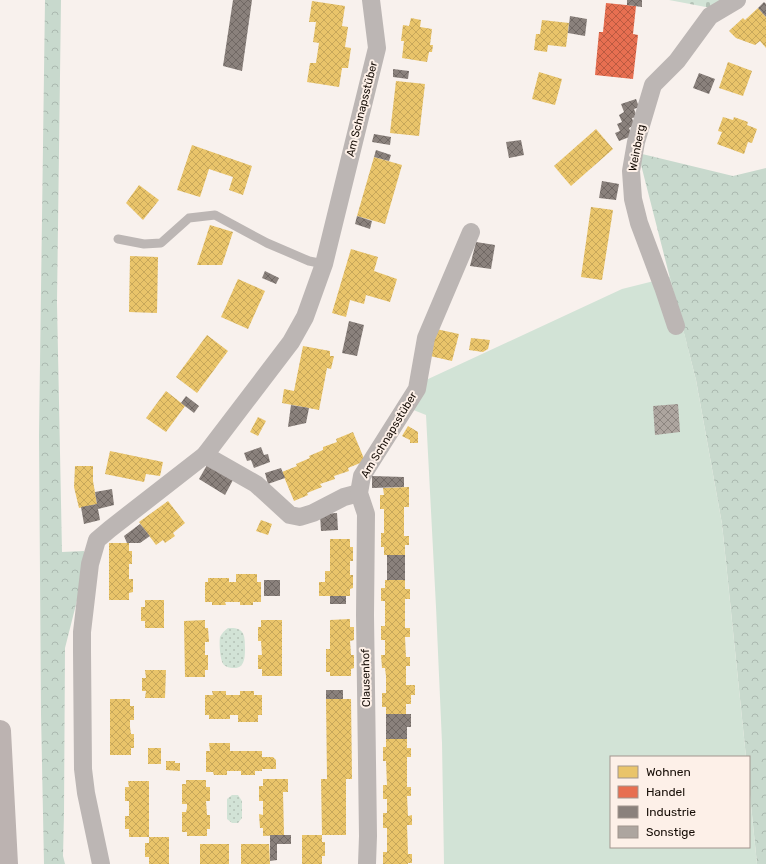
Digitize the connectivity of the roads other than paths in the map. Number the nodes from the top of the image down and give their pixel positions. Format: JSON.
{"nodes":[{"id":1,"x":371,"y":0,"type":"edge"},
{"id":2,"x":737,"y":0,"type":"edge"},
{"id":3,"x":471,"y":232,"type":"dead end"},
{"id":4,"x":118,"y":239,"type":"dead end"},
{"id":5,"x":324,"y":264,"type":"junction"},
{"id":6,"x":676,"y":326,"type":"dead end"},
{"id":7,"x":205,"y":455,"type":"junction"},
{"id":8,"x":359,"y":493,"type":"junction"},
{"id":9,"x":0,"y":731,"type":"edge"},
{"id":10,"x":7,"y":864,"type":"edge"},
{"id":11,"x":101,"y":864,"type":"edge"},
{"id":12,"x":367,"y":864,"type":"edge"}],
"edges":[{"from":1,"to":5,"type":"street","name":"Am Schnapsstüber"},
{"from":2,"to":6,"type":"street","name":"Weinberg"},
{"from":3,"to":8,"type":"street","name":"Am Schnapsstüber"},
{"from":4,"to":5,"type":"lane"},
{"from":5,"to":7,"type":"street","name":"Am Schnapsstüber"},
{"from":7,"to":8,"type":"street","name":"Am Schnapsstüber"},
{"from":7,"to":11,"type":"street","name":"Am Schnapsstüber"},
{"from":8,"to":12,"type":"street","name":"Clausenhof"},
{"from":9,"to":10,"type":"highway"}]}
